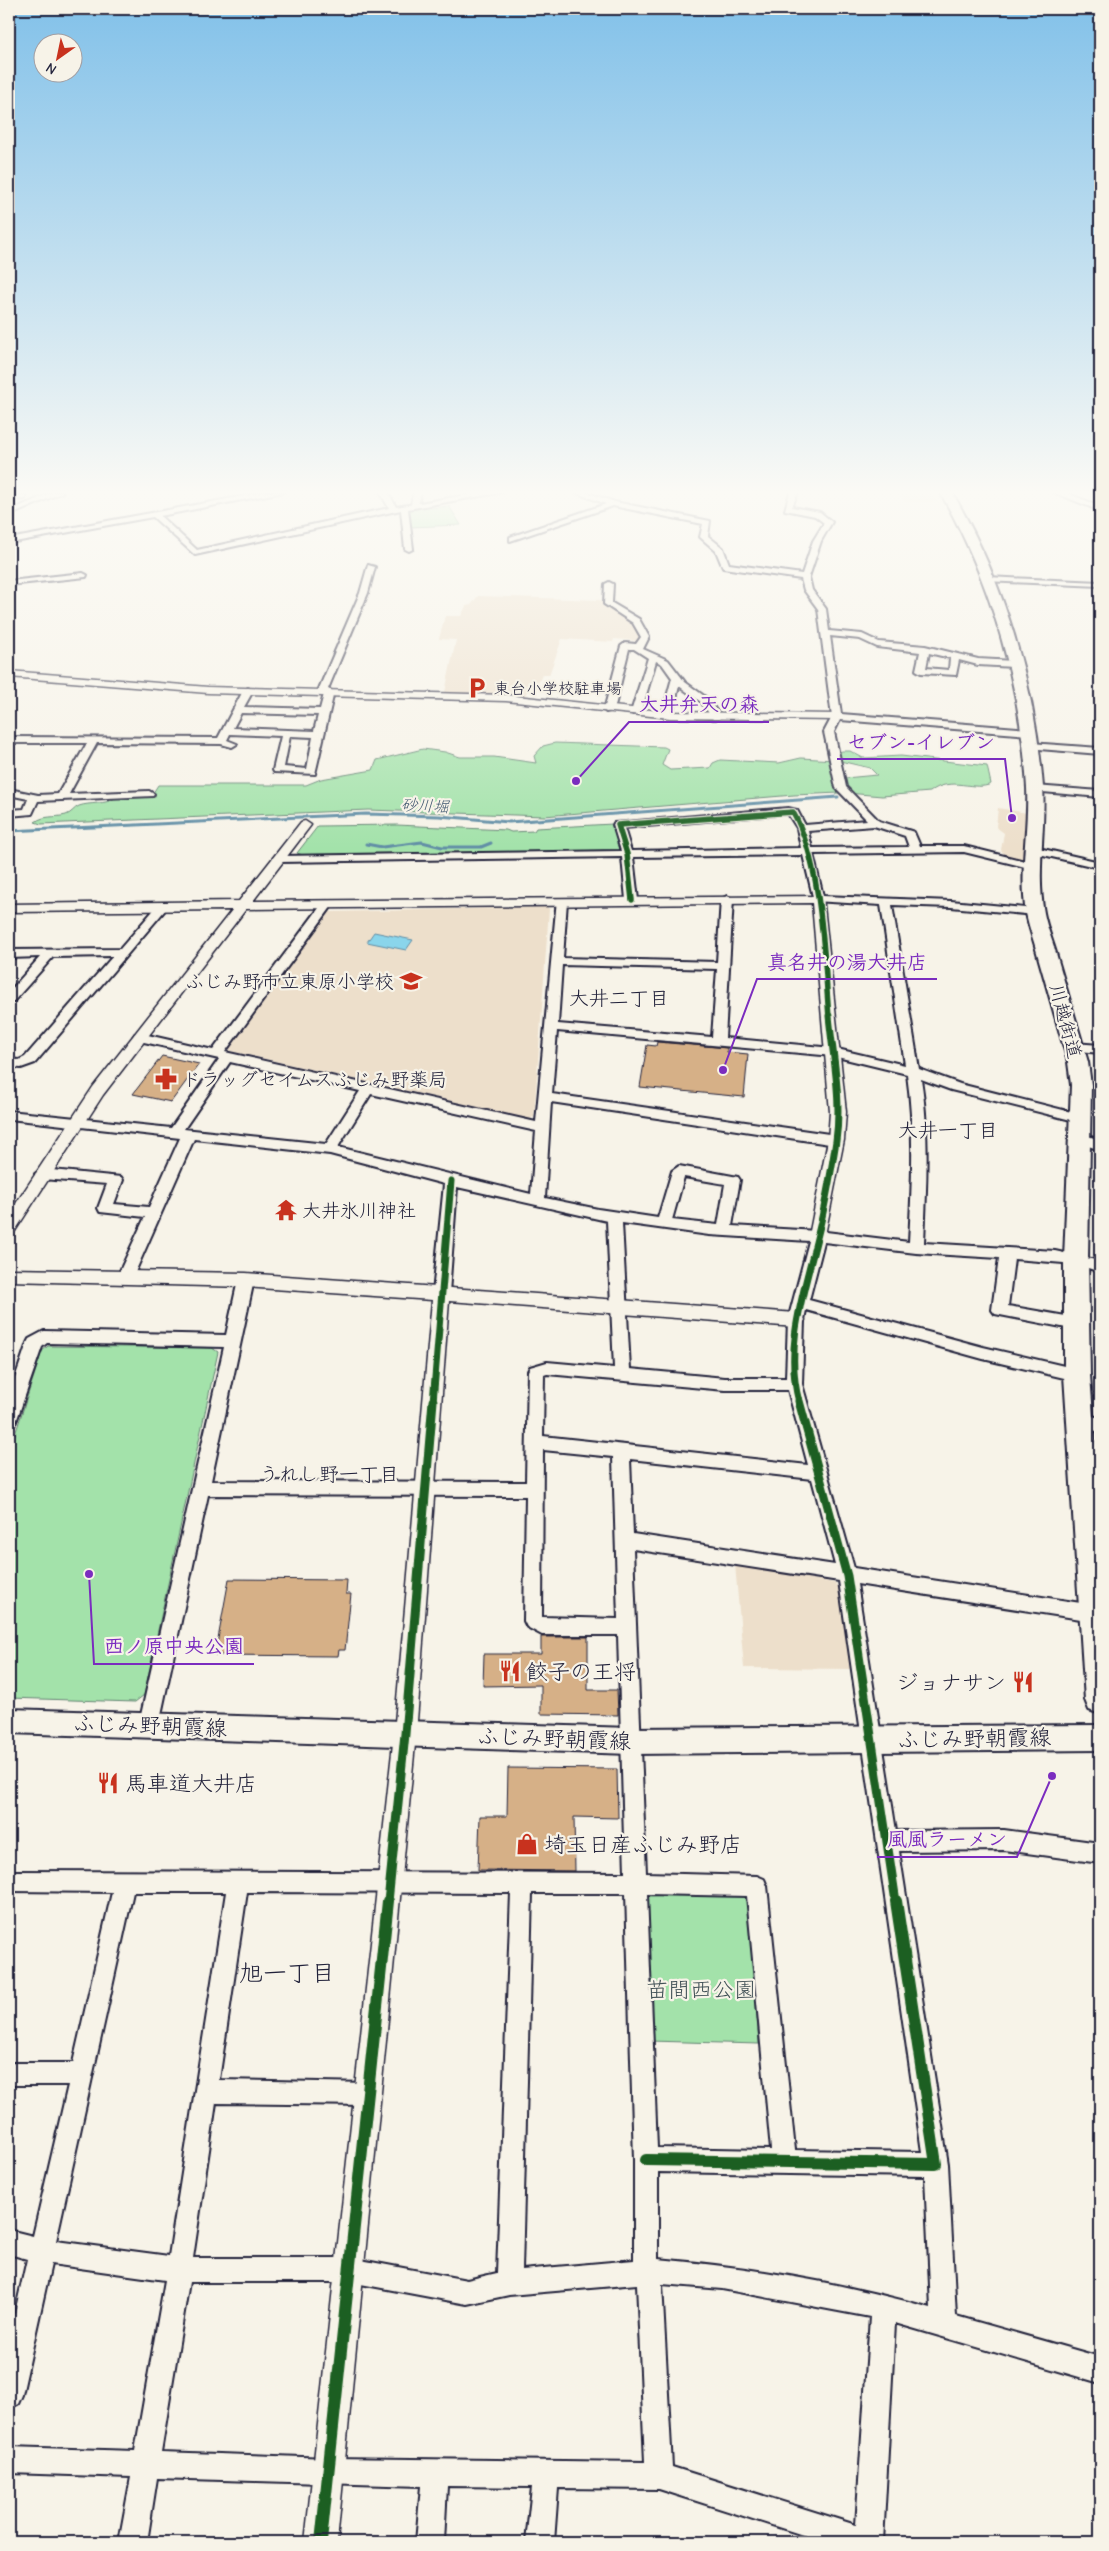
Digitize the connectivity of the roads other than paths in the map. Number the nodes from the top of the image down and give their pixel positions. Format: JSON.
{"nodes":[{"id":1,"x":357,"y":611,"type":"edge"},
{"id":2,"x":620,"y":611,"type":"edge"},
{"id":3,"x":822,"y":611,"type":"edge"},
{"id":4,"x":1000,"y":611,"type":"edge"},
{"id":5,"x":827,"y":633,"type":"junction"},
{"id":6,"x":639,"y":647,"type":"junction"},
{"id":7,"x":925,"y":649,"type":"junction"},
{"id":8,"x":653,"y":656,"type":"junction"},
{"id":9,"x":955,"y":656,"type":"junction"},
{"id":10,"x":1014,"y":664,"type":"junction"},
{"id":11,"x":9,"y":674,"type":"edge"},
{"id":12,"x":677,"y":677,"type":"junction"},
{"id":13,"x":248,"y":691,"type":"junction"},
{"id":14,"x":326,"y":692,"type":"junction"},
{"id":15,"x":239,"y":710,"type":"junction"},
{"id":16,"x":609,"y":710,"type":"junction"},
{"id":17,"x":323,"y":712,"type":"junction"},
{"id":18,"x":636,"y":712,"type":"junction"},
{"id":19,"x":667,"y":715,"type":"junction"},
{"id":20,"x":716,"y":717,"type":"junction"},
{"id":21,"x":837,"y":717,"type":"junction"},
{"id":22,"x":227,"y":731,"type":"junction"},
{"id":23,"x":286,"y":733,"type":"junction"},
{"id":24,"x":318,"y":734,"type":"junction"},
{"id":25,"x":1029,"y":739,"type":"junction"},
{"id":26,"x":9,"y":740,"type":"edge"},
{"id":27,"x":221,"y":740,"type":"junction"},
{"id":28,"x":93,"y":742,"type":"junction"},
{"id":29,"x":232,"y":744,"type":"dead end"},
{"id":30,"x":1100,"y":750,"type":"edge"},
{"id":31,"x":1034,"y":789,"type":"junction"},
{"id":32,"x":9,"y":792,"type":"edge"},
{"id":33,"x":149,"y":794,"type":"dead end"},
{"id":34,"x":1100,"y":794,"type":"edge"},
{"id":35,"x":34,"y":798,"type":"junction"},
{"id":36,"x":61,"y":798,"type":"junction"},
{"id":37,"x":9,"y":813,"type":"edge"},
{"id":38,"x":875,"y":823,"type":"junction"},
{"id":39,"x":305,"y":825,"type":"dead end"},
{"id":40,"x":802,"y":828,"type":"junction"},
{"id":41,"x":916,"y":850,"type":"junction"},
{"id":42,"x":809,"y":852,"type":"junction"},
{"id":43,"x":627,"y":854,"type":"junction"},
{"id":44,"x":1034,"y":858,"type":"junction"},
{"id":45,"x":279,"y":859,"type":"junction"},
{"id":46,"x":1100,"y":865,"type":"edge"},
{"id":47,"x":727,"y":899,"type":"junction"},
{"id":48,"x":818,"y":899,"type":"junction"},
{"id":49,"x":632,"y":900,"type":"junction"},
{"id":50,"x":560,"y":901,"type":"junction"},
{"id":51,"x":886,"y":901,"type":"junction"},
{"id":52,"x":242,"y":905,"type":"junction"},
{"id":53,"x":326,"y":906,"type":"junction"},
{"id":54,"x":162,"y":907,"type":"junction"},
{"id":55,"x":9,"y":908,"type":"edge"},
{"id":56,"x":1035,"y":912,"type":"junction"},
{"id":57,"x":124,"y":952,"type":"junction"},
{"id":58,"x":50,"y":953,"type":"junction"},
{"id":59,"x":9,"y":954,"type":"edge"},
{"id":60,"x":557,"y":961,"type":"junction"},
{"id":61,"x":724,"y":966,"type":"junction"},
{"id":62,"x":10,"y":997,"type":"edge"},
{"id":63,"x":552,"y":1026,"type":"junction"},
{"id":64,"x":139,"y":1037,"type":"junction"},
{"id":65,"x":718,"y":1040,"type":"junction"},
{"id":66,"x":1074,"y":1047,"type":"junction"},
{"id":67,"x":1100,"y":1049,"type":"edge"},
{"id":68,"x":833,"y":1052,"type":"junction"},
{"id":69,"x":222,"y":1056,"type":"junction"},
{"id":70,"x":9,"y":1062,"type":"edge"},
{"id":71,"x":912,"y":1070,"type":"junction"},
{"id":72,"x":367,"y":1090,"type":"junction"},
{"id":73,"x":546,"y":1097,"type":"junction"},
{"id":74,"x":9,"y":1116,"type":"edge"},
{"id":75,"x":76,"y":1122,"type":"junction"},
{"id":76,"x":542,"y":1128,"type":"junction"},
{"id":77,"x":1079,"y":1128,"type":"junction"},
{"id":78,"x":174,"y":1132,"type":"junction"},
{"id":79,"x":189,"y":1134,"type":"junction"},
{"id":80,"x":836,"y":1140,"type":"junction"},
{"id":81,"x":1100,"y":1145,"type":"edge"},
{"id":82,"x":330,"y":1149,"type":"junction"},
{"id":83,"x":42,"y":1174,"type":"junction"},
{"id":84,"x":451,"y":1181,"type":"junction"},
{"id":85,"x":538,"y":1201,"type":"junction"},
{"id":86,"x":154,"y":1213,"type":"junction"},
{"id":87,"x":614,"y":1217,"type":"junction"},
{"id":88,"x":664,"y":1224,"type":"junction"},
{"id":89,"x":9,"y":1227,"type":"edge"},
{"id":90,"x":724,"y":1231,"type":"junction"},
{"id":91,"x":818,"y":1236,"type":"junction"},
{"id":92,"x":916,"y":1248,"type":"junction"},
{"id":93,"x":1007,"y":1254,"type":"junction"},
{"id":94,"x":1076,"y":1259,"type":"junction"},
{"id":95,"x":1100,"y":1266,"type":"edge"},
{"id":96,"x":9,"y":1275,"type":"edge"},
{"id":97,"x":125,"y":1278,"type":"junction"},
{"id":98,"x":246,"y":1280,"type":"junction"},
{"id":99,"x":441,"y":1293,"type":"junction"},
{"id":100,"x":800,"y":1302,"type":"junction"},
{"id":101,"x":618,"y":1308,"type":"junction"},
{"id":102,"x":796,"y":1320,"type":"junction"},
{"id":103,"x":1077,"y":1324,"type":"junction"},
{"id":104,"x":234,"y":1341,"type":"junction"},
{"id":105,"x":622,"y":1374,"type":"junction"},
{"id":106,"x":1077,"y":1375,"type":"junction"},
{"id":107,"x":794,"y":1384,"type":"junction"},
{"id":108,"x":9,"y":1419,"type":"edge"},
{"id":109,"x":1080,"y":1420,"type":"junction"},
{"id":110,"x":1100,"y":1425,"type":"edge"},
{"id":111,"x":535,"y":1442,"type":"junction"},
{"id":112,"x":621,"y":1451,"type":"junction"},
{"id":113,"x":819,"y":1473,"type":"junction"},
{"id":114,"x":201,"y":1488,"type":"junction"},
{"id":115,"x":426,"y":1488,"type":"junction"},
{"id":116,"x":533,"y":1489,"type":"junction"},
{"id":117,"x":624,"y":1540,"type":"junction"},
{"id":118,"x":847,"y":1576,"type":"junction"},
{"id":119,"x":1097,"y":1614,"type":"edge"},
{"id":120,"x":626,"y":1627,"type":"junction"},
{"id":121,"x":1100,"y":1700,"type":"edge"},
{"id":122,"x":9,"y":1721,"type":"edge"},
{"id":123,"x":149,"y":1724,"type":"junction"},
{"id":124,"x":405,"y":1734,"type":"junction"},
{"id":125,"x":1100,"y":1738,"type":"edge"},
{"id":126,"x":871,"y":1739,"type":"junction"},
{"id":127,"x":631,"y":1740,"type":"junction"},
{"id":128,"x":888,"y":1841,"type":"junction"},
{"id":129,"x":1100,"y":1853,"type":"edge"},
{"id":130,"x":9,"y":1881,"type":"edge"},
{"id":131,"x":125,"y":1882,"type":"junction"},
{"id":132,"x":238,"y":1883,"type":"junction"},
{"id":133,"x":636,"y":1883,"type":"junction"},
{"id":134,"x":390,"y":1884,"type":"junction"},
{"id":135,"x":522,"y":1884,"type":"junction"},
{"id":136,"x":9,"y":2074,"type":"edge"},
{"id":137,"x":80,"y":2074,"type":"junction"},
{"id":138,"x":206,"y":2091,"type":"junction"},
{"id":139,"x":368,"y":2094,"type":"junction"},
{"id":140,"x":646,"y":2160,"type":"junction"},
{"id":141,"x":784,"y":2162,"type":"junction"},
{"id":142,"x":936,"y":2164,"type":"junction"},
{"id":143,"x":9,"y":2242,"type":"edge"},
{"id":144,"x":42,"y":2251,"type":"junction"},
{"id":145,"x":179,"y":2270,"type":"junction"},
{"id":146,"x":350,"y":2270,"type":"junction"},
{"id":147,"x":648,"y":2271,"type":"junction"},
{"id":148,"x":509,"y":2283,"type":"junction"},
{"id":149,"x":883,"y":2307,"type":"junction"},
{"id":150,"x":944,"y":2324,"type":"junction"},
{"id":151,"x":1100,"y":2370,"type":"edge"},
{"id":152,"x":9,"y":2395,"type":"edge"},
{"id":153,"x":9,"y":2460,"type":"edge"},
{"id":154,"x":148,"y":2464,"type":"junction"},
{"id":155,"x":329,"y":2471,"type":"junction"},
{"id":156,"x":436,"y":2471,"type":"junction"},
{"id":157,"x":546,"y":2475,"type":"junction"},
{"id":158,"x":659,"y":2476,"type":"junction"},
{"id":159,"x":133,"y":2542,"type":"edge"},
{"id":160,"x":321,"y":2542,"type":"edge"},
{"id":161,"x":430,"y":2542,"type":"edge"},
{"id":162,"x":540,"y":2542,"type":"edge"},
{"id":163,"x":868,"y":2542,"type":"edge"}],
"edges":[{"from":1,"to":14,"type":"street"},
{"from":2,"to":6,"type":"street"},
{"from":3,"to":5,"type":"street"},
{"from":4,"to":10,"type":"highway","name":"川越街道"},
{"from":5,"to":7,"type":"street"},
{"from":5,"to":21,"type":"street"},
{"from":6,"to":8,"type":"street"},
{"from":6,"to":16,"type":"street"},
{"from":7,"to":9,"type":"street"},
{"from":7,"to":9,"type":"street"},
{"from":8,"to":12,"type":"street"},
{"from":8,"to":18,"type":"street"},
{"from":9,"to":10,"type":"street"},
{"from":10,"to":25,"type":"highway","name":"川越街道"},
{"from":11,"to":13,"type":"street"},
{"from":12,"to":19,"type":"street"},
{"from":12,"to":20,"type":"street"},
{"from":13,"to":14,"type":"street"},
{"from":13,"to":15,"type":"street"},
{"from":14,"to":16,"type":"street"},
{"from":14,"to":17,"type":"street"},
{"from":15,"to":17,"type":"street"},
{"from":15,"to":22,"type":"street"},
{"from":16,"to":18,"type":"street"},
{"from":17,"to":24,"type":"street"},
{"from":18,"to":19,"type":"street"},
{"from":19,"to":20,"type":"street"},
{"from":20,"to":21,"type":"street"},
{"from":21,"to":25,"type":"street"},
{"from":21,"to":38,"type":"street"},
{"from":22,"to":23,"type":"street"},
{"from":22,"to":27,"type":"street"},
{"from":23,"to":24,"type":"street"},
{"from":23,"to":24,"type":"street"},
{"from":25,"to":30,"type":"street"},
{"from":25,"to":31,"type":"highway","name":"川越街道"},
{"from":26,"to":28,"type":"street"},
{"from":27,"to":28,"type":"street"},
{"from":27,"to":29,"type":"street"},
{"from":28,"to":36,"type":"street"},
{"from":31,"to":34,"type":"street"},
{"from":31,"to":44,"type":"highway","name":"川越街道"},
{"from":32,"to":35,"type":"street"},
{"from":33,"to":36,"type":"street"},
{"from":35,"to":36,"type":"street"},
{"from":35,"to":37,"type":"street"},
{"from":38,"to":40,"type":"street"},
{"from":38,"to":41,"type":"street"},
{"from":39,"to":45,"type":"street"},
{"from":40,"to":42,"type":"street"},
{"from":40,"to":43,"type":"street"},
{"from":41,"to":42,"type":"street"},
{"from":41,"to":44,"type":"street"},
{"from":42,"to":43,"type":"street"},
{"from":42,"to":48,"type":"street"},
{"from":43,"to":45,"type":"street"},
{"from":43,"to":49,"type":"street"},
{"from":44,"to":46,"type":"street"},
{"from":44,"to":56,"type":"highway","name":"川越街道"},
{"from":45,"to":52,"type":"street"},
{"from":47,"to":48,"type":"street"},
{"from":47,"to":49,"type":"street"},
{"from":47,"to":61,"type":"street"},
{"from":48,"to":51,"type":"street"},
{"from":48,"to":68,"type":"street"},
{"from":49,"to":50,"type":"street"},
{"from":50,"to":53,"type":"street"},
{"from":50,"to":60,"type":"street"},
{"from":51,"to":56,"type":"street"},
{"from":51,"to":71,"type":"street"},
{"from":52,"to":53,"type":"street"},
{"from":52,"to":54,"type":"street"},
{"from":52,"to":64,"type":"street"},
{"from":53,"to":69,"type":"street"},
{"from":54,"to":55,"type":"street"},
{"from":54,"to":57,"type":"street"},
{"from":56,"to":66,"type":"highway","name":"川越街道"},
{"from":57,"to":58,"type":"street"},
{"from":57,"to":70,"type":"street"},
{"from":58,"to":59,"type":"street"},
{"from":58,"to":62,"type":"street"},
{"from":60,"to":61,"type":"street"},
{"from":60,"to":63,"type":"street"},
{"from":61,"to":65,"type":"street"},
{"from":63,"to":65,"type":"street"},
{"from":63,"to":73,"type":"street"},
{"from":64,"to":69,"type":"street"},
{"from":64,"to":75,"type":"street"},
{"from":65,"to":68,"type":"street"},
{"from":66,"to":67,"type":"street"},
{"from":66,"to":77,"type":"highway","name":"川越街道"},
{"from":68,"to":71,"type":"street"},
{"from":68,"to":80,"type":"street"},
{"from":69,"to":72,"type":"street"},
{"from":69,"to":78,"type":"street"},
{"from":71,"to":77,"type":"street"},
{"from":71,"to":92,"type":"street"},
{"from":72,"to":76,"type":"street"},
{"from":72,"to":82,"type":"street"},
{"from":73,"to":76,"type":"street"},
{"from":73,"to":80,"type":"street"},
{"from":74,"to":75,"type":"street"},
{"from":75,"to":78,"type":"street"},
{"from":75,"to":83,"type":"street"},
{"from":76,"to":85,"type":"street"},
{"from":77,"to":81,"type":"street"},
{"from":77,"to":94,"type":"highway","name":"川越街道"},
{"from":78,"to":79,"type":"street"},
{"from":79,"to":82,"type":"street"},
{"from":79,"to":86,"type":"street"},
{"from":80,"to":91,"type":"street"},
{"from":82,"to":84,"type":"street"},
{"from":83,"to":86,"type":"street"},
{"from":83,"to":89,"type":"street"},
{"from":84,"to":85,"type":"street"},
{"from":84,"to":99,"type":"street"},
{"from":85,"to":87,"type":"street"},
{"from":86,"to":97,"type":"street"},
{"from":87,"to":88,"type":"street"},
{"from":87,"to":101,"type":"street"},
{"from":88,"to":90,"type":"street"},
{"from":88,"to":90,"type":"street"},
{"from":90,"to":91,"type":"street"},
{"from":91,"to":92,"type":"street"},
{"from":91,"to":100,"type":"street"},
{"from":92,"to":93,"type":"street"},
{"from":93,"to":94,"type":"street"},
{"from":93,"to":103,"type":"street"},
{"from":94,"to":95,"type":"street"},
{"from":94,"to":103,"type":"highway","name":"川越街道"},
{"from":96,"to":97,"type":"street"},
{"from":97,"to":98,"type":"street"},
{"from":98,"to":99,"type":"street"},
{"from":98,"to":104,"type":"street"},
{"from":99,"to":101,"type":"street"},
{"from":99,"to":115,"type":"street"},
{"from":100,"to":102,"type":"street"},
{"from":100,"to":106,"type":"street"},
{"from":101,"to":102,"type":"street"},
{"from":101,"to":105,"type":"street"},
{"from":102,"to":107,"type":"street"},
{"from":103,"to":106,"type":"highway","name":"川越街道"},
{"from":104,"to":108,"type":"street"},
{"from":104,"to":114,"type":"street"},
{"from":105,"to":107,"type":"street"},
{"from":105,"to":111,"type":"street"},
{"from":106,"to":109,"type":"highway","name":"川越街道"},
{"from":107,"to":113,"type":"street"},
{"from":109,"to":110,"type":"street"},
{"from":109,"to":119,"type":"highway","name":"川越街道"},
{"from":111,"to":112,"type":"street"},
{"from":111,"to":116,"type":"street"},
{"from":112,"to":113,"type":"street"},
{"from":112,"to":117,"type":"street"},
{"from":113,"to":118,"type":"street"},
{"from":114,"to":115,"type":"street"},
{"from":114,"to":123,"type":"street"},
{"from":115,"to":116,"type":"street"},
{"from":115,"to":124,"type":"street"},
{"from":116,"to":120,"type":"street"},
{"from":117,"to":118,"type":"street"},
{"from":117,"to":120,"type":"street"},
{"from":118,"to":119,"type":"street"},
{"from":118,"to":126,"type":"street"},
{"from":119,"to":121,"type":"highway","name":"川越街道"},
{"from":120,"to":127,"type":"street"},
{"from":122,"to":123,"type":"main road","name":"ふじみ野朝霞線"},
{"from":123,"to":124,"type":"main road","name":"ふじみ野朝霞線"},
{"from":124,"to":127,"type":"main road","name":"ふじみ野朝霞線"},
{"from":124,"to":134,"type":"street"},
{"from":125,"to":126,"type":"main road","name":"ふじみ野朝霞線"},
{"from":126,"to":127,"type":"main road","name":"ふじみ野朝霞線"},
{"from":126,"to":128,"type":"street"},
{"from":127,"to":133,"type":"street"},
{"from":128,"to":129,"type":"street"},
{"from":128,"to":142,"type":"street"},
{"from":130,"to":131,"type":"street"},
{"from":131,"to":132,"type":"street"},
{"from":131,"to":137,"type":"street"},
{"from":132,"to":134,"type":"street"},
{"from":132,"to":138,"type":"street"},
{"from":133,"to":135,"type":"street"},
{"from":133,"to":140,"type":"street"},
{"from":133,"to":141,"type":"street"},
{"from":134,"to":135,"type":"street"},
{"from":134,"to":139,"type":"street"},
{"from":135,"to":148,"type":"street"},
{"from":136,"to":137,"type":"street"},
{"from":137,"to":144,"type":"street"},
{"from":138,"to":139,"type":"street"},
{"from":138,"to":145,"type":"street"},
{"from":139,"to":146,"type":"street"},
{"from":140,"to":141,"type":"street"},
{"from":140,"to":147,"type":"street"},
{"from":141,"to":142,"type":"street"},
{"from":142,"to":150,"type":"street"},
{"from":143,"to":144,"type":"street"},
{"from":144,"to":145,"type":"street"},
{"from":144,"to":152,"type":"street"},
{"from":145,"to":146,"type":"street"},
{"from":145,"to":154,"type":"street"},
{"from":146,"to":148,"type":"street"},
{"from":146,"to":155,"type":"street"},
{"from":147,"to":148,"type":"street"},
{"from":147,"to":149,"type":"street"},
{"from":147,"to":158,"type":"street"},
{"from":149,"to":150,"type":"street"},
{"from":149,"to":163,"type":"street"},
{"from":150,"to":151,"type":"street"},
{"from":153,"to":154,"type":"street"},
{"from":154,"to":155,"type":"street"},
{"from":154,"to":159,"type":"street"},
{"from":155,"to":156,"type":"street"},
{"from":155,"to":160,"type":"street"},
{"from":156,"to":157,"type":"street"},
{"from":156,"to":161,"type":"street"},
{"from":157,"to":158,"type":"street"},
{"from":157,"to":162,"type":"street"},
{"from":158,"to":163,"type":"street"}]}
